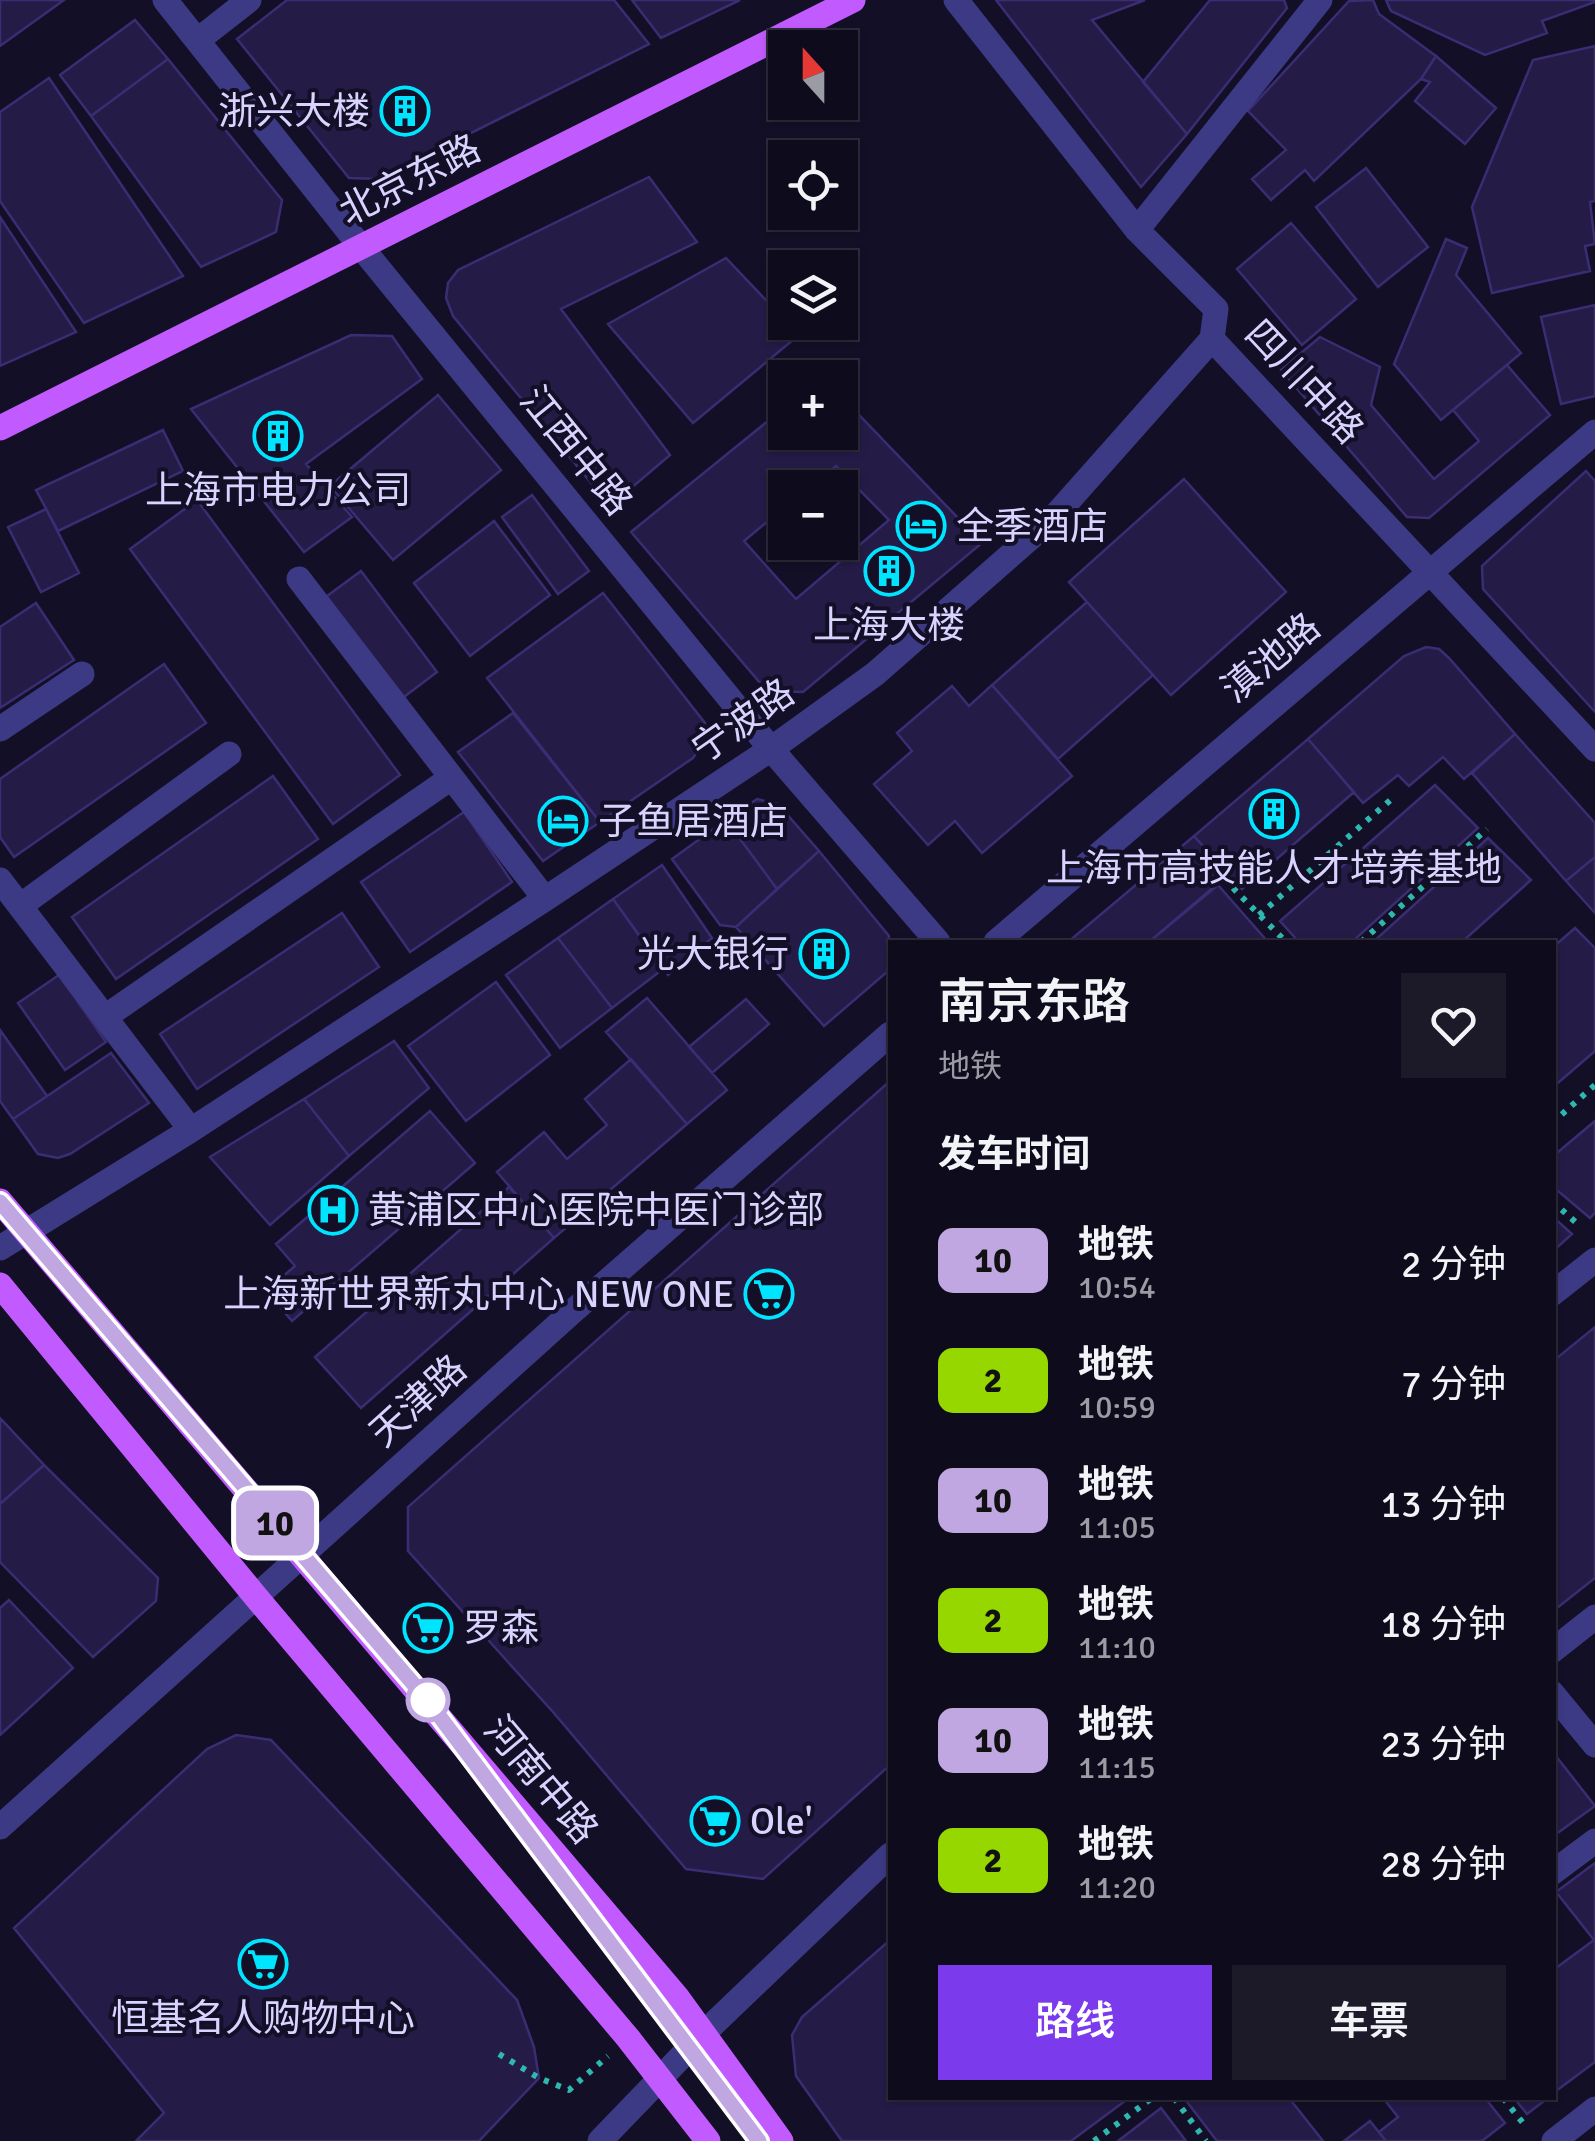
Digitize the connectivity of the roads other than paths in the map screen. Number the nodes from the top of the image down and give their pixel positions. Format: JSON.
{"nodes":[{"id":1,"x":165,"y":0,"type":"edge"},
{"id":2,"x":249,"y":0,"type":"edge"},
{"id":3,"x":854,"y":0,"type":"edge"},
{"id":4,"x":956,"y":0,"type":"edge"},
{"id":5,"x":1320,"y":0,"type":"edge"},
{"id":6,"x":198,"y":40,"type":"junction"},
{"id":7,"x":1137,"y":230,"type":"junction"},
{"id":8,"x":360,"y":247,"type":"junction"},
{"id":9,"x":1212,"y":339,"type":"junction"},
{"id":10,"x":0,"y":428,"type":"edge"},
{"id":11,"x":1595,"y":432,"type":"edge"},
{"id":12,"x":1430,"y":574,"type":"junction"},
{"id":13,"x":299,"y":579,"type":"dead end"},
{"id":14,"x":82,"y":674,"type":"dead end"},
{"id":15,"x":0,"y":729,"type":"edge"},
{"id":16,"x":771,"y":749,"type":"junction"},
{"id":17,"x":1595,"y":750,"type":"edge"},
{"id":18,"x":230,"y":754,"type":"dead end"},
{"id":19,"x":451,"y":778,"type":"junction"},
{"id":20,"x":0,"y":880,"type":"edge"},
{"id":21,"x":545,"y":899,"type":"junction"},
{"id":22,"x":20,"y":906,"type":"junction"},
{"id":23,"x":936,"y":940,"type":"edge"},
{"id":24,"x":998,"y":940,"type":"edge"},
{"id":25,"x":105,"y":1017,"type":"junction"},
{"id":26,"x":888,"y":1036,"type":"edge"},
{"id":27,"x":191,"y":1130,"type":"junction"},
{"id":28,"x":0,"y":1201,"type":"edge"},
{"id":29,"x":26,"y":1232,"type":"junction"},
{"id":30,"x":0,"y":1248,"type":"edge"},
{"id":31,"x":1595,"y":1260,"type":"edge"},
{"id":32,"x":0,"y":1285,"type":"edge"},
{"id":33,"x":1556,"y":1291,"type":"edge"},
{"id":34,"x":302,"y":1556,"type":"junction"},
{"id":35,"x":256,"y":1597,"type":"junction"},
{"id":36,"x":1595,"y":1617,"type":"edge"},
{"id":37,"x":1556,"y":1648,"type":"edge"},
{"id":38,"x":1556,"y":1698,"type":"edge"},
{"id":39,"x":1595,"y":1745,"type":"edge"},
{"id":40,"x":0,"y":1827,"type":"edge"},
{"id":41,"x":1595,"y":1841,"type":"edge"},
{"id":42,"x":888,"y":1857,"type":"edge"},
{"id":43,"x":1556,"y":1870,"type":"edge"},
{"id":44,"x":704,"y":2032,"type":"junction"},
{"id":45,"x":659,"y":2078,"type":"junction"},
{"id":46,"x":1595,"y":2109,"type":"edge"},
{"id":47,"x":600,"y":2141,"type":"edge"},
{"id":48,"x":708,"y":2141,"type":"edge"},
{"id":49,"x":782,"y":2141,"type":"edge"},
{"id":50,"x":1554,"y":2141,"type":"edge"}],
"edges":[{"from":1,"to":6,"type":"street","name":"江西中路"},
{"from":2,"to":6,"type":"street"},
{"from":3,"to":8,"type":"main road","name":"北京东路"},
{"from":4,"to":7,"type":"street","name":"四川中路"},
{"from":5,"to":7,"type":"street"},
{"from":6,"to":8,"type":"street","name":"江西中路"},
{"from":7,"to":9,"type":"street","name":"四川中路"},
{"from":8,"to":10,"type":"main road","name":"北京东路"},
{"from":8,"to":16,"type":"street","name":"江西中路"},
{"from":9,"to":12,"type":"street","name":"四川中路"},
{"from":9,"to":16,"type":"street","name":"宁波路"},
{"from":11,"to":12,"type":"street","name":"滇池路"},
{"from":12,"to":17,"type":"street","name":"四川中路"},
{"from":12,"to":24,"type":"street","name":"滇池路"},
{"from":13,"to":19,"type":"street"},
{"from":14,"to":15,"type":"street"},
{"from":16,"to":21,"type":"street","name":"宁波路"},
{"from":16,"to":23,"type":"street","name":"江西中路"},
{"from":18,"to":22,"type":"street"},
{"from":19,"to":21,"type":"street"},
{"from":19,"to":25,"type":"street"},
{"from":20,"to":22,"type":"street"},
{"from":21,"to":27,"type":"street","name":"宁波路"},
{"from":22,"to":25,"type":"street"},
{"from":25,"to":27,"type":"street"},
{"from":26,"to":34,"type":"street","name":"天津路"},
{"from":27,"to":29,"type":"street","name":"宁波路"},
{"from":28,"to":29,"type":"main road","name":"河南中路"},
{"from":29,"to":30,"type":"street","name":"宁波路"},
{"from":29,"to":34,"type":"main road","name":"河南中路"},
{"from":31,"to":33,"type":"street"},
{"from":32,"to":35,"type":"main road"},
{"from":34,"to":35,"type":"street","name":"天津路"},
{"from":34,"to":44,"type":"main road","name":"河南中路"},
{"from":35,"to":40,"type":"street","name":"天津路"},
{"from":35,"to":45,"type":"main road"},
{"from":36,"to":37,"type":"street"},
{"from":38,"to":39,"type":"street"},
{"from":41,"to":43,"type":"street"},
{"from":42,"to":44,"type":"street"},
{"from":44,"to":45,"type":"street"},
{"from":44,"to":49,"type":"main road","name":"河南中路"},
{"from":45,"to":47,"type":"street"},
{"from":45,"to":48,"type":"main road"},
{"from":46,"to":50,"type":"street"}]}
